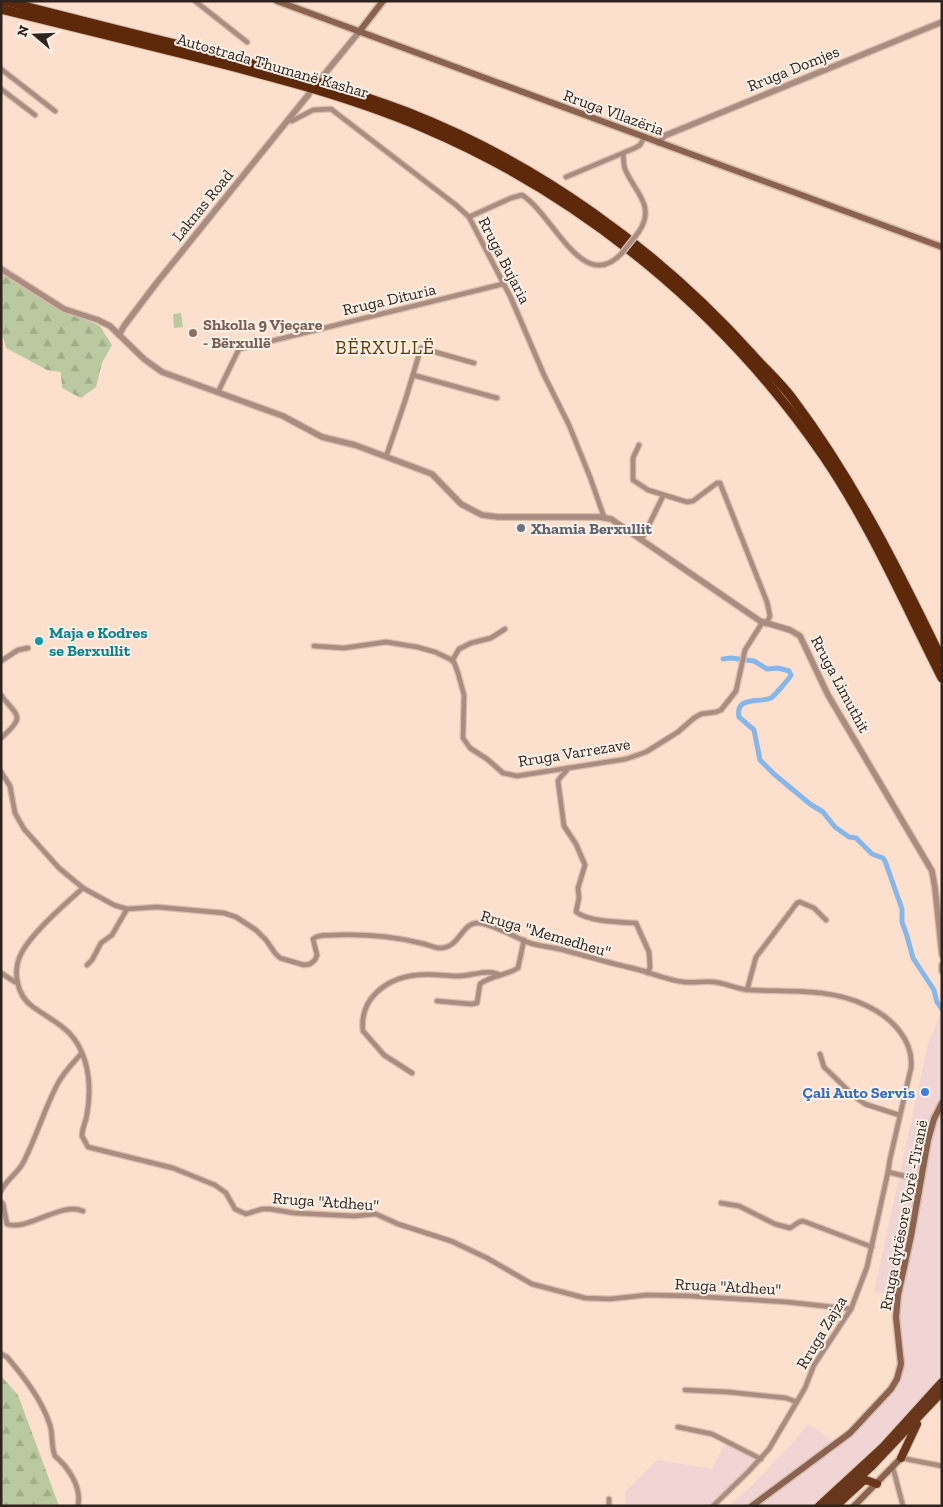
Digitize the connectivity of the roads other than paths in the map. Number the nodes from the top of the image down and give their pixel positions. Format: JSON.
{"nodes":[{"id":1,"x":4,"y":1,"type":"edge"},
{"id":2,"x":195,"y":1,"type":"edge"},
{"id":3,"x":277,"y":1,"type":"edge"},
{"id":4,"x":383,"y":1,"type":"edge"},
{"id":5,"x":1,"y":9,"type":"edge"},
{"id":6,"x":942,"y":22,"type":"edge"},
{"id":7,"x":359,"y":32,"type":"junction"},
{"id":8,"x":247,"y":42,"type":"dead end"},
{"id":9,"x":1,"y":69,"type":"edge"},
{"id":10,"x":323,"y":76,"type":"dead end"},
{"id":11,"x":1,"y":89,"type":"edge"},
{"id":12,"x":309,"y":94,"type":"dead end"},
{"id":13,"x":55,"y":111,"type":"dead end"},
{"id":14,"x":35,"y":116,"type":"dead end"},
{"id":15,"x":288,"y":120,"type":"junction"},
{"id":16,"x":644,"y":138,"type":"junction"},
{"id":17,"x":659,"y":143,"type":"junction"},
{"id":18,"x":623,"y":154,"type":"junction"},
{"id":19,"x":566,"y":177,"type":"dead end"},
{"id":20,"x":469,"y":217,"type":"junction"},
{"id":21,"x":942,"y":247,"type":"edge"},
{"id":22,"x":1,"y":269,"type":"edge"},
{"id":23,"x":503,"y":284,"type":"junction"},
{"id":24,"x":119,"y":335,"type":"junction"},
{"id":25,"x":474,"y":363,"type":"dead end"},
{"id":26,"x":413,"y":375,"type":"junction"},
{"id":27,"x":218,"y":392,"type":"junction"},
{"id":28,"x":497,"y":398,"type":"dead end"},
{"id":29,"x":638,"y":445,"type":"dead end"},
{"id":30,"x":386,"y":457,"type":"junction"},
{"id":31,"x":663,"y":496,"type":"junction"},
{"id":32,"x":604,"y":517,"type":"junction"},
{"id":33,"x":642,"y":539,"type":"junction"},
{"id":34,"x":914,"y":601,"type":"junction"},
{"id":35,"x":764,"y":623,"type":"junction"},
{"id":36,"x":505,"y":629,"type":"dead end"},
{"id":37,"x":314,"y":646,"type":"dead end"},
{"id":38,"x":28,"y":648,"type":"dead end"},
{"id":39,"x":942,"y":651,"type":"edge"},
{"id":40,"x":942,"y":660,"type":"edge"},
{"id":41,"x":1,"y":661,"type":"edge"},
{"id":42,"x":452,"y":661,"type":"junction"},
{"id":43,"x":942,"y":678,"type":"edge"},
{"id":44,"x":1,"y":695,"type":"edge"},
{"id":45,"x":1,"y":738,"type":"edge"},
{"id":46,"x":568,"y":768,"type":"junction"},
{"id":47,"x":1,"y":772,"type":"edge"},
{"id":48,"x":83,"y":888,"type":"junction"},
{"id":49,"x":127,"y":909,"type":"junction"},
{"id":50,"x":826,"y":920,"type":"dead end"},
{"id":51,"x":524,"y":940,"type":"junction"},
{"id":52,"x":942,"y":955,"type":"edge"},
{"id":53,"x":942,"y":965,"type":"edge"},
{"id":54,"x":87,"y":966,"type":"dead end"},
{"id":55,"x":942,"y":971,"type":"edge"},
{"id":56,"x":1,"y":973,"type":"edge"},
{"id":57,"x":648,"y":973,"type":"junction"},
{"id":58,"x":500,"y":975,"type":"junction"},
{"id":59,"x":17,"y":982,"type":"junction"},
{"id":60,"x":747,"y":990,"type":"junction"},
{"id":61,"x":438,"y":1001,"type":"dead end"},
{"id":62,"x":81,"y":1054,"type":"junction"},
{"id":63,"x":820,"y":1054,"type":"dead end"},
{"id":64,"x":412,"y":1073,"type":"dead end"},
{"id":65,"x":942,"y":1103,"type":"edge"},
{"id":66,"x":899,"y":1115,"type":"junction"},
{"id":67,"x":888,"y":1172,"type":"junction"},
{"id":68,"x":921,"y":1180,"type":"junction"},
{"id":69,"x":1,"y":1191,"type":"edge"},
{"id":70,"x":1,"y":1202,"type":"edge"},
{"id":71,"x":721,"y":1202,"type":"dead end"},
{"id":72,"x":83,"y":1210,"type":"dead end"},
{"id":73,"x":872,"y":1247,"type":"junction"},
{"id":74,"x":851,"y":1309,"type":"junction"},
{"id":75,"x":1,"y":1354,"type":"edge"},
{"id":76,"x":942,"y":1382,"type":"edge"},
{"id":77,"x":685,"y":1390,"type":"dead end"},
{"id":78,"x":942,"y":1392,"type":"edge"},
{"id":79,"x":797,"y":1402,"type":"junction"},
{"id":80,"x":923,"y":1413,"type":"junction"},
{"id":81,"x":678,"y":1427,"type":"dead end"},
{"id":82,"x":901,"y":1458,"type":"junction"},
{"id":83,"x":762,"y":1459,"type":"junction"},
{"id":84,"x":942,"y":1466,"type":"edge"},
{"id":85,"x":893,"y":1468,"type":"junction"},
{"id":86,"x":877,"y":1484,"type":"junction"},
{"id":87,"x":609,"y":1499,"type":"dead end"},
{"id":88,"x":78,"y":1506,"type":"edge"},
{"id":89,"x":609,"y":1506,"type":"edge"},
{"id":90,"x":713,"y":1506,"type":"edge"},
{"id":91,"x":752,"y":1506,"type":"edge"},
{"id":92,"x":819,"y":1506,"type":"edge"},
{"id":93,"x":828,"y":1506,"type":"edge"},
{"id":94,"x":836,"y":1506,"type":"edge"},
{"id":95,"x":854,"y":1506,"type":"edge"},
{"id":96,"x":903,"y":1506,"type":"edge"}],
"edges":[{"from":1,"to":34,"type":"highway","name":"Autostrada Thumanë Kashar"},
{"from":2,"to":8,"type":"street"},
{"from":3,"to":7,"type":"main road","name":"Rruga Vllazëria"},
{"from":4,"to":7,"type":"main road"},
{"from":5,"to":43,"type":"highway","name":"Autostrada Thumanë Kashar"},
{"from":6,"to":17,"type":"street","name":"Rruga Domjes"},
{"from":7,"to":10,"type":"street"},
{"from":7,"to":16,"type":"main road","name":"Rruga Vllazëria"},
{"from":9,"to":13,"type":"street"},
{"from":11,"to":14,"type":"street"},
{"from":12,"to":15,"type":"street","name":"Laknas Road"},
{"from":15,"to":20,"type":"street","name":"Rruga Bujaria"},
{"from":15,"to":24,"type":"street","name":"Laknas Road"},
{"from":16,"to":17,"type":"main road","name":"Rruga Vllazëria"},
{"from":16,"to":18,"type":"street"},
{"from":17,"to":21,"type":"main road","name":"Rruga Vllazëria"},
{"from":18,"to":19,"type":"street"},
{"from":18,"to":20,"type":"street","bridge":true},
{"from":20,"to":23,"type":"street","name":"Rruga Bujaria"},
{"from":22,"to":24,"type":"street"},
{"from":23,"to":27,"type":"street","name":"Rruga Dituria"},
{"from":23,"to":32,"type":"street","name":"Rruga Bujaria"},
{"from":24,"to":27,"type":"street"},
{"from":25,"to":26,"type":"street"},
{"from":26,"to":28,"type":"street"},
{"from":26,"to":30,"type":"street"},
{"from":27,"to":30,"type":"street"},
{"from":29,"to":31,"type":"street"},
{"from":30,"to":32,"type":"street"},
{"from":31,"to":33,"type":"street"},
{"from":31,"to":35,"type":"street"},
{"from":32,"to":33,"type":"street","name":"Rruga Limuthit"},
{"from":33,"to":35,"type":"street","name":"Rruga Limuthit"},
{"from":34,"to":39,"type":"highway"},
{"from":34,"to":40,"type":"highway","name":"Autostrada Thumanë Kashar"},
{"from":35,"to":46,"type":"street","name":"Rruga Varrezave"},
{"from":35,"to":52,"type":"street","name":"Rruga Limuthit"},
{"from":36,"to":42,"type":"street"},
{"from":37,"to":42,"type":"street"},
{"from":38,"to":41,"type":"street"},
{"from":42,"to":46,"type":"street","name":"Rruga Varrezave"},
{"from":44,"to":45,"type":"street"},
{"from":46,"to":57,"type":"street"},
{"from":47,"to":48,"type":"street","name":"Rruga \"Memedheu\""},
{"from":48,"to":49,"type":"street","name":"Rruga \"Memedheu\""},
{"from":48,"to":59,"type":"street"},
{"from":49,"to":51,"type":"street","name":"Rruga \"Memedheu\""},
{"from":49,"to":54,"type":"street"},
{"from":50,"to":60,"type":"street"},
{"from":51,"to":57,"type":"street","name":"Rruga \"Memedheu\""},
{"from":51,"to":58,"type":"street"},
{"from":53,"to":55,"type":"street"},
{"from":56,"to":59,"type":"street"},
{"from":57,"to":60,"type":"street","name":"Rruga \"Memedheu\""},
{"from":58,"to":61,"type":"street"},
{"from":58,"to":64,"type":"street"},
{"from":59,"to":62,"type":"street","name":"Rruga \"Atdheu\""},
{"from":60,"to":66,"type":"street","name":"Rruga \"Memedheu\""},
{"from":62,"to":69,"type":"street"},
{"from":62,"to":74,"type":"street","name":"Rruga \"Atdheu\""},
{"from":63,"to":66,"type":"street"},
{"from":65,"to":68,"type":"main road","name":"Rruga dytësore Vorë -Tiranë"},
{"from":66,"to":67,"type":"street","name":"Rruga Zajza"},
{"from":67,"to":68,"type":"street"},
{"from":67,"to":73,"type":"street","name":"Rruga Zajza"},
{"from":68,"to":91,"type":"main road","name":"Rruga dytësore Vorë -Tiranë"},
{"from":70,"to":72,"type":"street"},
{"from":71,"to":73,"type":"street"},
{"from":73,"to":74,"type":"street","name":"Rruga Zajza"},
{"from":74,"to":79,"type":"street","name":"Rruga Zajza"},
{"from":75,"to":88,"type":"street"},
{"from":76,"to":92,"type":"highway"},
{"from":77,"to":79,"type":"street"},
{"from":78,"to":80,"type":"highway"},
{"from":79,"to":83,"type":"street","name":"Rruga Zajza"},
{"from":80,"to":82,"type":"highway"},
{"from":80,"to":93,"type":"highway"},
{"from":81,"to":83,"type":"street"},
{"from":82,"to":84,"type":"street"},
{"from":82,"to":85,"type":"main road"},
{"from":83,"to":90,"type":"street","name":"Rruga Zajza"},
{"from":85,"to":86,"type":"main road"},
{"from":85,"to":96,"type":"street"},
{"from":86,"to":94,"type":"highway"},
{"from":86,"to":95,"type":"main road"},
{"from":87,"to":89,"type":"street"}]}
